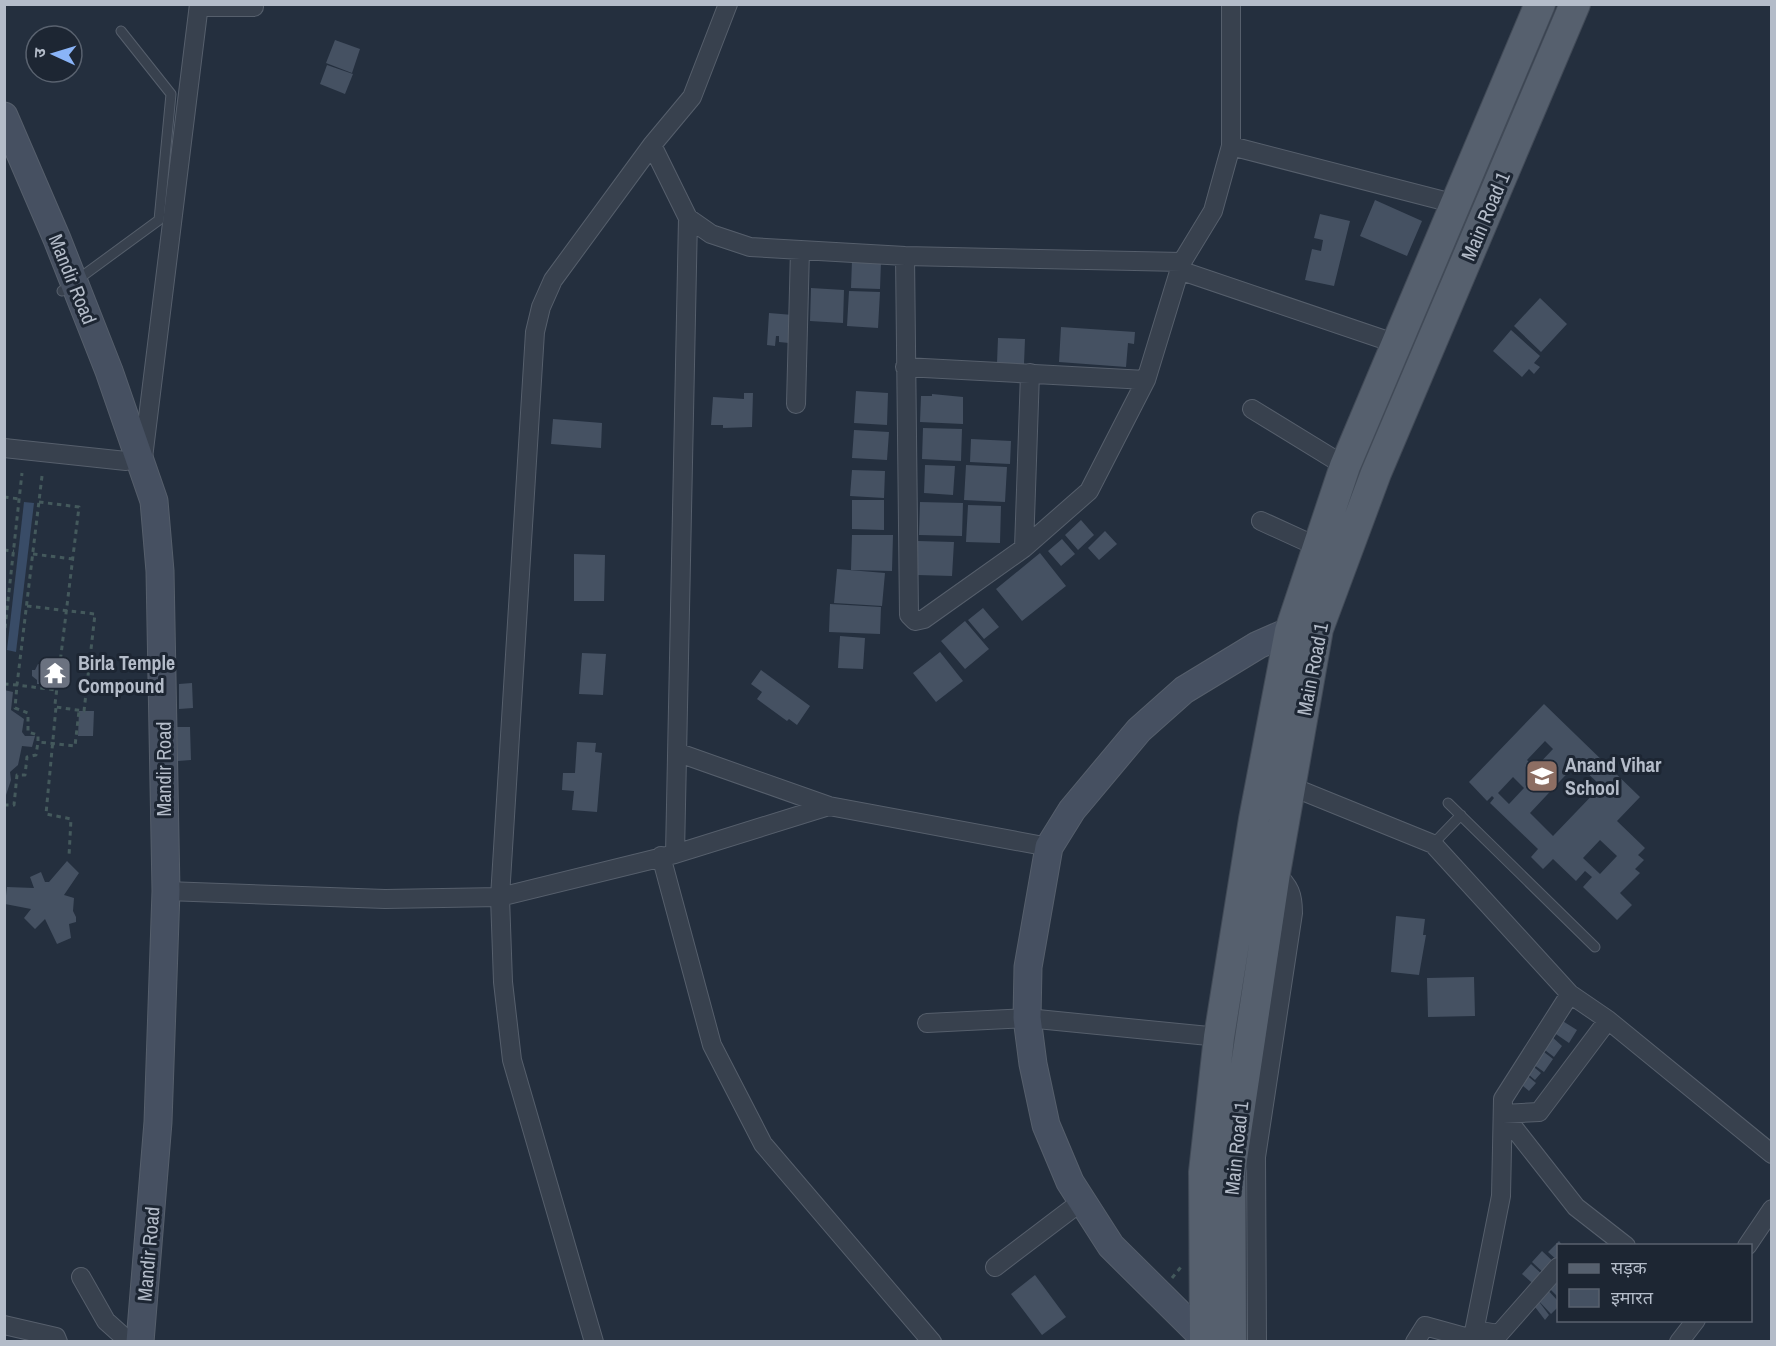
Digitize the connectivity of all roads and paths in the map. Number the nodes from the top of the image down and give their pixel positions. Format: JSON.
{"nodes":[{"id":1,"x":728,"y":4,"type":"edge"},
{"id":2,"x":1232,"y":4,"type":"edge"},
{"id":3,"x":1540,"y":4,"type":"edge"},
{"id":4,"x":1574,"y":5,"type":"edge"},
{"id":5,"x":199,"y":6,"type":"edge"},
{"id":6,"x":254,"y":7,"type":"dead end"},
{"id":7,"x":121,"y":31,"type":"dead end"},
{"id":8,"x":4,"y":116,"type":"edge"},
{"id":9,"x":652,"y":145,"type":"junction"},
{"id":10,"x":1231,"y":146,"type":"junction"},
{"id":11,"x":4,"y":154,"type":"edge"},
{"id":12,"x":1456,"y":204,"type":"junction"},
{"id":13,"x":688,"y":218,"type":"junction"},
{"id":14,"x":800,"y":250,"type":"junction"},
{"id":15,"x":905,"y":256,"type":"junction"},
{"id":16,"x":1181,"y":266,"type":"junction"},
{"id":17,"x":68,"y":287,"type":"junction"},
{"id":18,"x":1397,"y":344,"type":"junction"},
{"id":19,"x":905,"y":367,"type":"junction"},
{"id":20,"x":1030,"y":373,"type":"junction"},
{"id":21,"x":1146,"y":380,"type":"junction"},
{"id":22,"x":796,"y":404,"type":"dead end"},
{"id":23,"x":1252,"y":409,"type":"dead end"},
{"id":24,"x":4,"y":448,"type":"edge"},
{"id":25,"x":134,"y":462,"type":"junction"},
{"id":26,"x":1346,"y":466,"type":"junction"},
{"id":27,"x":22,"y":473,"type":"dead end"},
{"id":28,"x":42,"y":476,"type":"dead end"},
{"id":29,"x":4,"y":497,"type":"edge"},
{"id":30,"x":20,"y":499,"type":"junction"},
{"id":31,"x":39,"y":502,"type":"junction"},
{"id":32,"x":1261,"y":521,"type":"dead end"},
{"id":33,"x":1024,"y":548,"type":"junction"},
{"id":34,"x":1318,"y":548,"type":"junction"},
{"id":35,"x":4,"y":550,"type":"edge"},
{"id":36,"x":14,"y":551,"type":"junction"},
{"id":37,"x":33,"y":554,"type":"junction"},
{"id":38,"x":73,"y":559,"type":"junction"},
{"id":39,"x":7,"y":602,"type":"edge"},
{"id":40,"x":27,"y":606,"type":"junction"},
{"id":41,"x":66,"y":610,"type":"junction"},
{"id":42,"x":1290,"y":631,"type":"junction"},
{"id":43,"x":4,"y":637,"type":"edge"},
{"id":44,"x":4,"y":684,"type":"edge"},
{"id":45,"x":17,"y":685,"type":"junction"},
{"id":46,"x":56,"y":690,"type":"junction"},
{"id":47,"x":56,"y":707,"type":"junction"},
{"id":48,"x":79,"y":711,"type":"dead end"},
{"id":49,"x":38,"y":742,"type":"junction"},
{"id":50,"x":51,"y":743,"type":"junction"},
{"id":51,"x":678,"y":753,"type":"junction"},
{"id":52,"x":1290,"y":786,"type":"junction"},
{"id":53,"x":1448,"y":803,"type":"dead end"},
{"id":54,"x":4,"y":805,"type":"edge"},
{"id":55,"x":829,"y":806,"type":"junction"},
{"id":56,"x":1461,"y":814,"type":"junction"},
{"id":57,"x":1433,"y":844,"type":"junction"},
{"id":58,"x":1049,"y":847,"type":"junction"},
{"id":59,"x":668,"y":855,"type":"junction"},
{"id":60,"x":69,"y":856,"type":"dead end"},
{"id":61,"x":1275,"y":873,"type":"junction"},
{"id":62,"x":166,"y":891,"type":"junction"},
{"id":63,"x":500,"y":897,"type":"junction"},
{"id":64,"x":1595,"y":947,"type":"dead end"},
{"id":65,"x":1570,"y":993,"type":"junction"},
{"id":66,"x":1027,"y":1018,"type":"junction"},
{"id":67,"x":1608,"y":1020,"type":"junction"},
{"id":68,"x":927,"y":1023,"type":"dead end"},
{"id":69,"x":1219,"y":1037,"type":"junction"},
{"id":70,"x":1503,"y":1114,"type":"junction"},
{"id":71,"x":1772,"y":1154,"type":"edge"},
{"id":72,"x":1082,"y":1201,"type":"junction"},
{"id":73,"x":1772,"y":1209,"type":"edge"},
{"id":74,"x":1625,"y":1244,"type":"edge"},
{"id":75,"x":1748,"y":1244,"type":"edge"},
{"id":76,"x":995,"y":1267,"type":"dead end"},
{"id":77,"x":1557,"y":1268,"type":"edge"},
{"id":78,"x":81,"y":1277,"type":"dead end"},
{"id":79,"x":1694,"y":1322,"type":"edge"},
{"id":80,"x":4,"y":1325,"type":"edge"},
{"id":81,"x":1473,"y":1337,"type":"edge"},
{"id":82,"x":58,"y":1341,"type":"edge"},
{"id":83,"x":131,"y":1341,"type":"edge"},
{"id":84,"x":594,"y":1341,"type":"edge"},
{"id":85,"x":932,"y":1341,"type":"edge"},
{"id":86,"x":1214,"y":1341,"type":"edge"},
{"id":87,"x":1257,"y":1341,"type":"edge"},
{"id":88,"x":1415,"y":1341,"type":"edge"},
{"id":89,"x":1679,"y":1341,"type":"edge"}],
"edges":[{"from":1,"to":9,"type":"street"},
{"from":2,"to":10,"type":"street"},
{"from":3,"to":12,"type":"main road","name":"Main Road 1"},
{"from":4,"to":52,"type":"main road","name":"Main Road 1"},
{"from":5,"to":6,"type":"street"},
{"from":5,"to":25,"type":"street"},
{"from":7,"to":17,"type":"lane"},
{"from":8,"to":17,"type":"street","name":"Mandir Road"},
{"from":9,"to":13,"type":"street"},
{"from":9,"to":63,"type":"street"},
{"from":10,"to":12,"type":"street"},
{"from":10,"to":16,"type":"street"},
{"from":11,"to":17,"type":"street","name":"Mandir Road"},
{"from":12,"to":18,"type":"main road","name":"Main Road 1"},
{"from":13,"to":14,"type":"street"},
{"from":13,"to":51,"type":"street"},
{"from":14,"to":15,"type":"street"},
{"from":14,"to":22,"type":"street"},
{"from":15,"to":16,"type":"street"},
{"from":15,"to":19,"type":"street"},
{"from":16,"to":18,"type":"street"},
{"from":16,"to":21,"type":"street"},
{"from":17,"to":25,"type":"street","name":"Mandir Road"},
{"from":18,"to":26,"type":"main road","name":"Main Road 1"},
{"from":19,"to":20,"type":"street"},
{"from":19,"to":33,"type":"street"},
{"from":20,"to":21,"type":"street"},
{"from":20,"to":33,"type":"street"},
{"from":21,"to":33,"type":"street"},
{"from":23,"to":26,"type":"street"},
{"from":24,"to":25,"type":"street"},
{"from":25,"to":62,"type":"street","name":"Mandir Road"},
{"from":25,"to":83,"type":"street","name":"Mandir Road"},
{"from":26,"to":34,"type":"main road","name":"Main Road 1"},
{"from":27,"to":30,"type":"path"},
{"from":28,"to":31,"type":"path"},
{"from":29,"to":30,"type":"path"},
{"from":30,"to":36,"type":"path"},
{"from":31,"to":37,"type":"path"},
{"from":31,"to":38,"type":"path"},
{"from":32,"to":34,"type":"street"},
{"from":34,"to":42,"type":"main road","name":"Main Road 1"},
{"from":35,"to":36,"type":"path"},
{"from":36,"to":39,"type":"path"},
{"from":37,"to":38,"type":"path"},
{"from":37,"to":40,"type":"path"},
{"from":38,"to":41,"type":"path"},
{"from":39,"to":43,"type":"path"},
{"from":40,"to":41,"type":"path"},
{"from":40,"to":45,"type":"path"},
{"from":41,"to":46,"type":"path"},
{"from":41,"to":47,"type":"path"},
{"from":42,"to":58,"type":"street"},
{"from":42,"to":69,"type":"main road","name":"Main Road 1"},
{"from":44,"to":45,"type":"path"},
{"from":45,"to":46,"type":"path"},
{"from":45,"to":49,"type":"path"},
{"from":46,"to":47,"type":"path"},
{"from":47,"to":50,"type":"path"},
{"from":48,"to":50,"type":"path"},
{"from":49,"to":50,"type":"path"},
{"from":49,"to":54,"type":"path"},
{"from":50,"to":60,"type":"path"},
{"from":51,"to":55,"type":"street"},
{"from":51,"to":59,"type":"street"},
{"from":52,"to":57,"type":"street"},
{"from":52,"to":61,"type":"main road","name":"Main Road 1"},
{"from":53,"to":56,"type":"lane"},
{"from":55,"to":58,"type":"street"},
{"from":55,"to":59,"type":"street"},
{"from":56,"to":57,"type":"lane"},
{"from":56,"to":64,"type":"lane"},
{"from":57,"to":65,"type":"street"},
{"from":58,"to":66,"type":"street"},
{"from":59,"to":63,"type":"street"},
{"from":59,"to":85,"type":"street"},
{"from":61,"to":86,"type":"main road","name":"Main Road 1"},
{"from":61,"to":87,"type":"street"},
{"from":62,"to":63,"type":"street"},
{"from":62,"to":83,"type":"street","name":"Mandir Road"},
{"from":63,"to":84,"type":"street"},
{"from":65,"to":67,"type":"street"},
{"from":65,"to":70,"type":"street"},
{"from":66,"to":68,"type":"street"},
{"from":66,"to":69,"type":"street"},
{"from":66,"to":72,"type":"street"},
{"from":67,"to":70,"type":"street"},
{"from":67,"to":71,"type":"street"},
{"from":69,"to":86,"type":"main road","name":"Main Road 1"},
{"from":70,"to":74,"type":"street"},
{"from":70,"to":81,"type":"street"},
{"from":72,"to":76,"type":"street"},
{"from":72,"to":86,"type":"street"},
{"from":73,"to":75,"type":"street"},
{"from":77,"to":81,"type":"street"},
{"from":78,"to":83,"type":"street"},
{"from":79,"to":89,"type":"street"},
{"from":80,"to":82,"type":"street"},
{"from":81,"to":88,"type":"street"}]}
